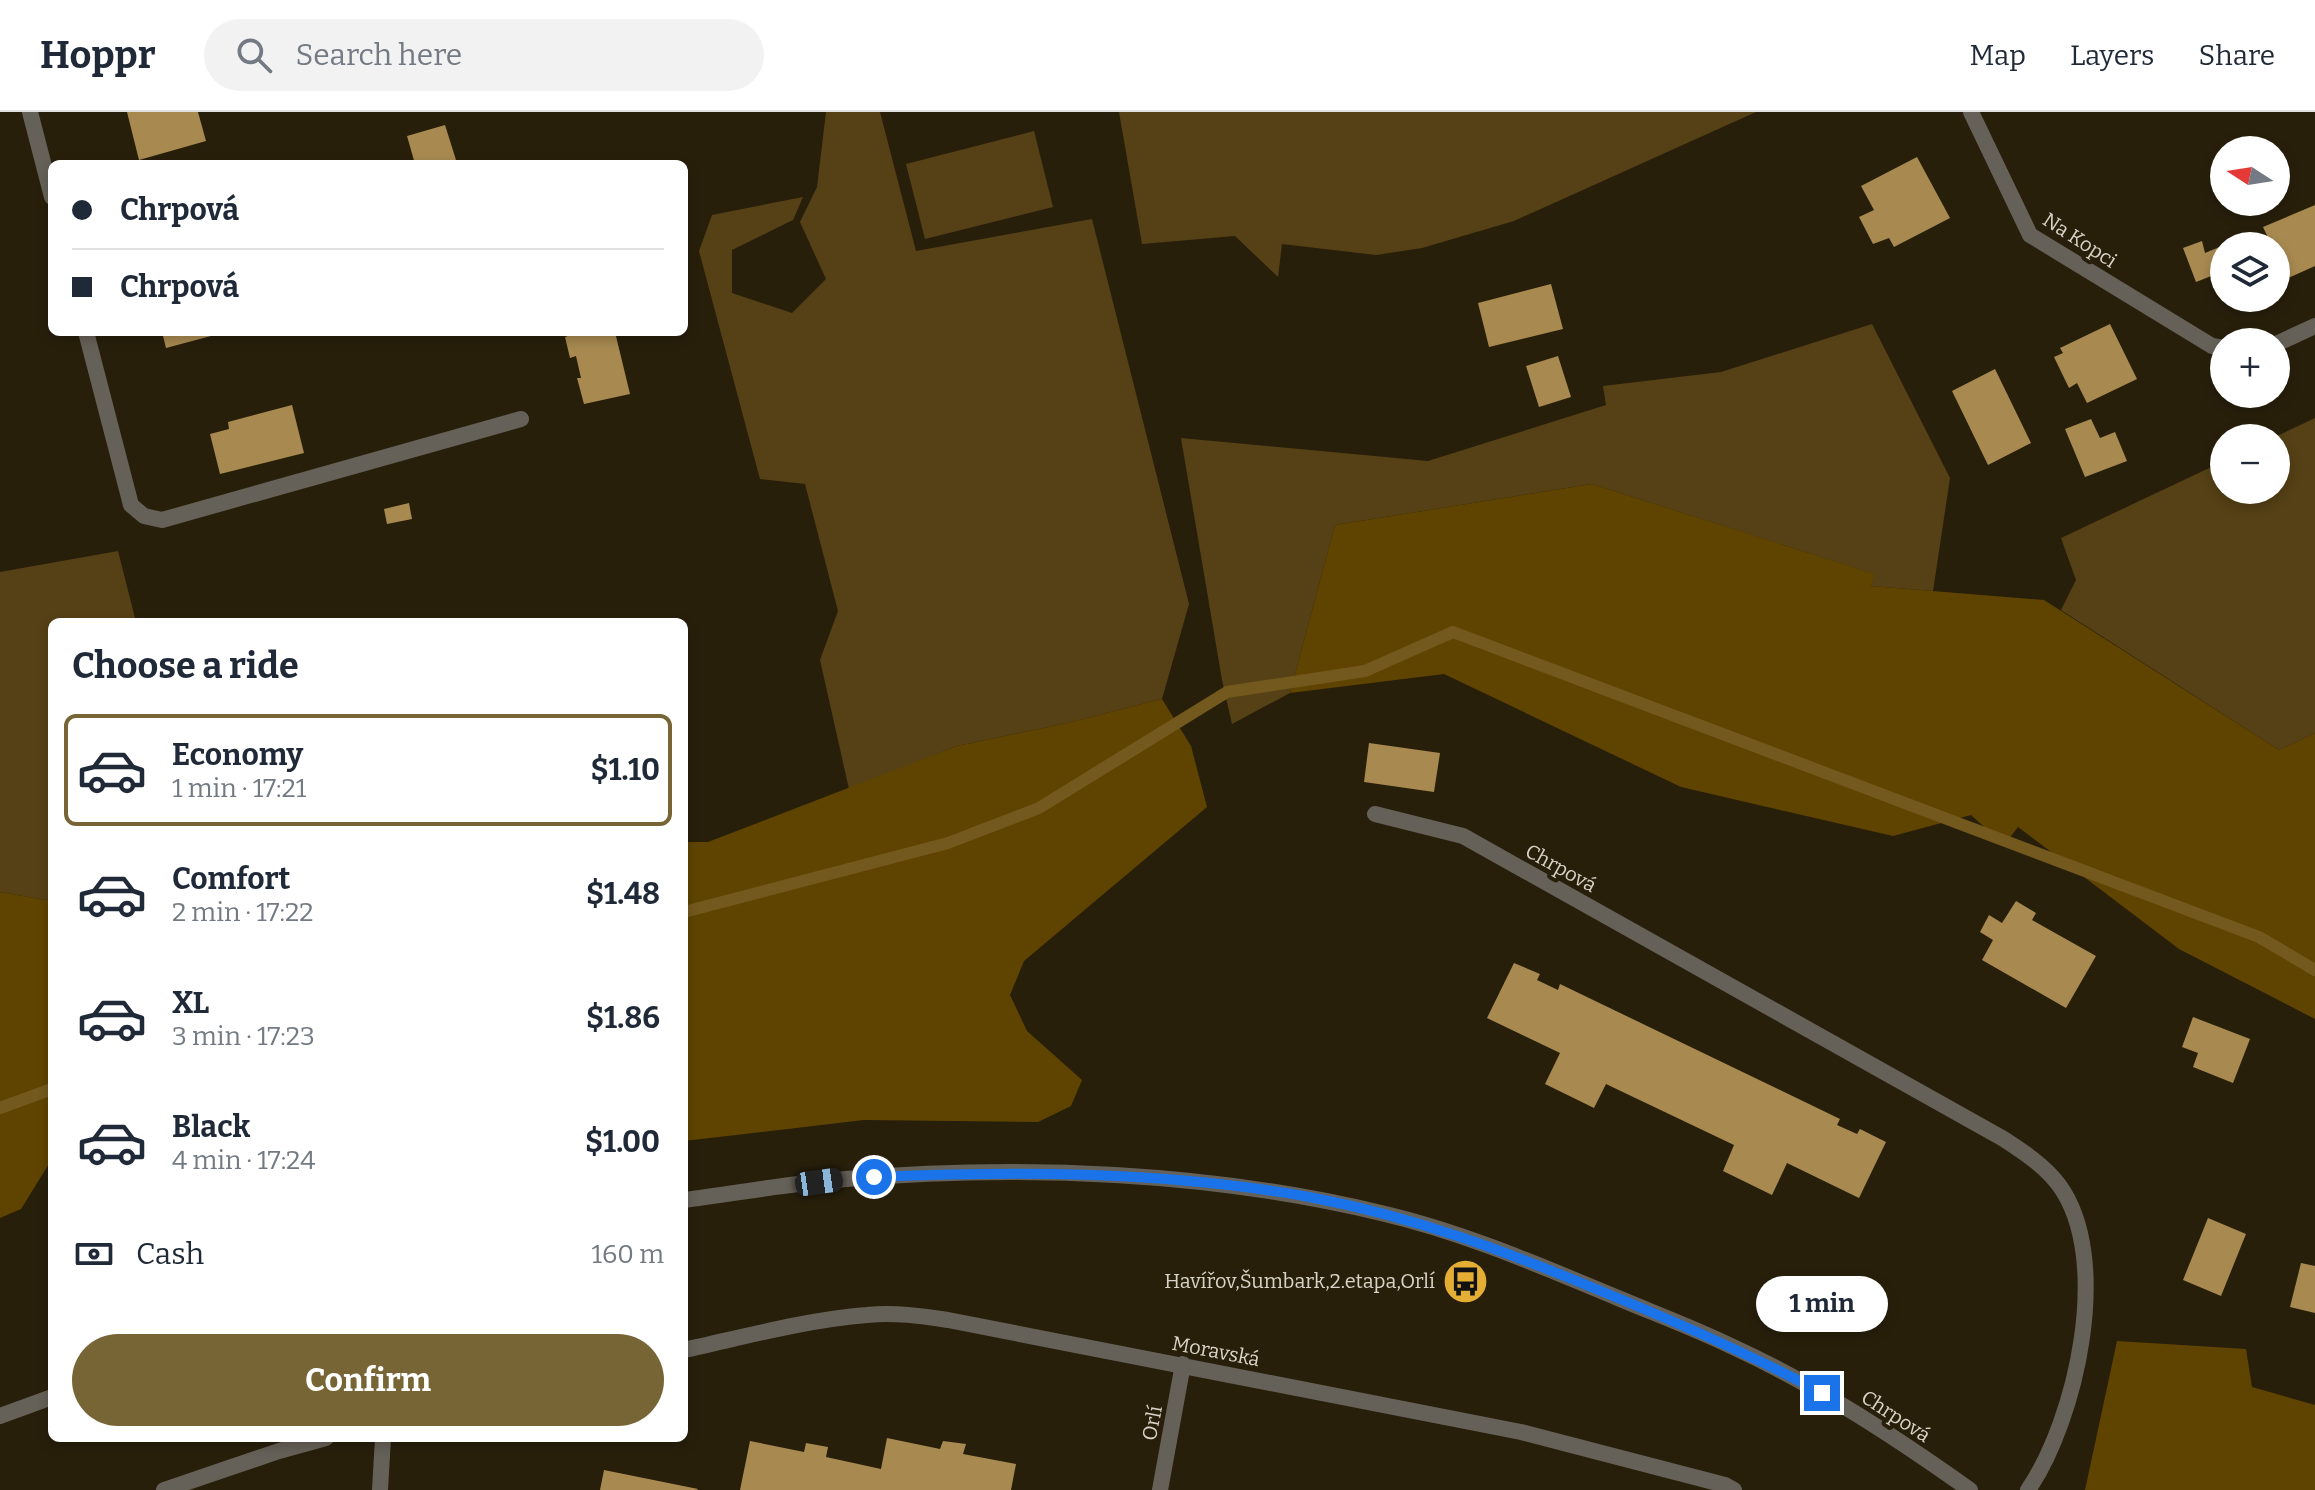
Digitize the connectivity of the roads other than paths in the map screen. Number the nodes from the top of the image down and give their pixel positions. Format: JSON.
{"nodes":[{"id":1,"x":30,"y":112,"type":"edge"},
{"id":2,"x":1971,"y":112,"type":"edge"},
{"id":3,"x":48,"y":182,"type":"edge"},
{"id":4,"x":2315,"y":326,"type":"edge"},
{"id":5,"x":87,"y":336,"type":"edge"},
{"id":6,"x":2290,"y":338,"type":"edge"},
{"id":7,"x":2210,"y":345,"type":"edge"},
{"id":8,"x":521,"y":419,"type":"dead end"},
{"id":9,"x":1375,"y":814,"type":"dead end"},
{"id":10,"x":688,"y":1199,"type":"edge"},
{"id":11,"x":688,"y":1349,"type":"edge"},
{"id":12,"x":1183,"y":1364,"type":"junction"},
{"id":13,"x":48,"y":1398,"type":"edge"},
{"id":14,"x":0,"y":1416,"type":"edge"},
{"id":15,"x":312,"y":1442,"type":"edge"},
{"id":16,"x":383,"y":1442,"type":"edge"},
{"id":17,"x":164,"y":1490,"type":"edge"},
{"id":18,"x":380,"y":1490,"type":"edge"},
{"id":19,"x":1160,"y":1490,"type":"edge"},
{"id":20,"x":1734,"y":1490,"type":"edge"},
{"id":21,"x":1970,"y":1490,"type":"edge"},
{"id":22,"x":2028,"y":1490,"type":"edge"}],
"edges":[{"from":1,"to":3,"type":"street"},
{"from":2,"to":7,"type":"street","name":"Na Kopci"},
{"from":4,"to":6,"type":"street"},
{"from":5,"to":8,"type":"street"},
{"from":9,"to":22,"type":"street","name":"Chrpová"},
{"from":10,"to":21,"type":"street","name":"Chrpová"},
{"from":11,"to":12,"type":"street","name":"Moravská"},
{"from":12,"to":19,"type":"street","name":"Orlí"},
{"from":12,"to":20,"type":"street","name":"Moravská"},
{"from":13,"to":14,"type":"street"},
{"from":15,"to":17,"type":"street"},
{"from":16,"to":18,"type":"street"}]}
